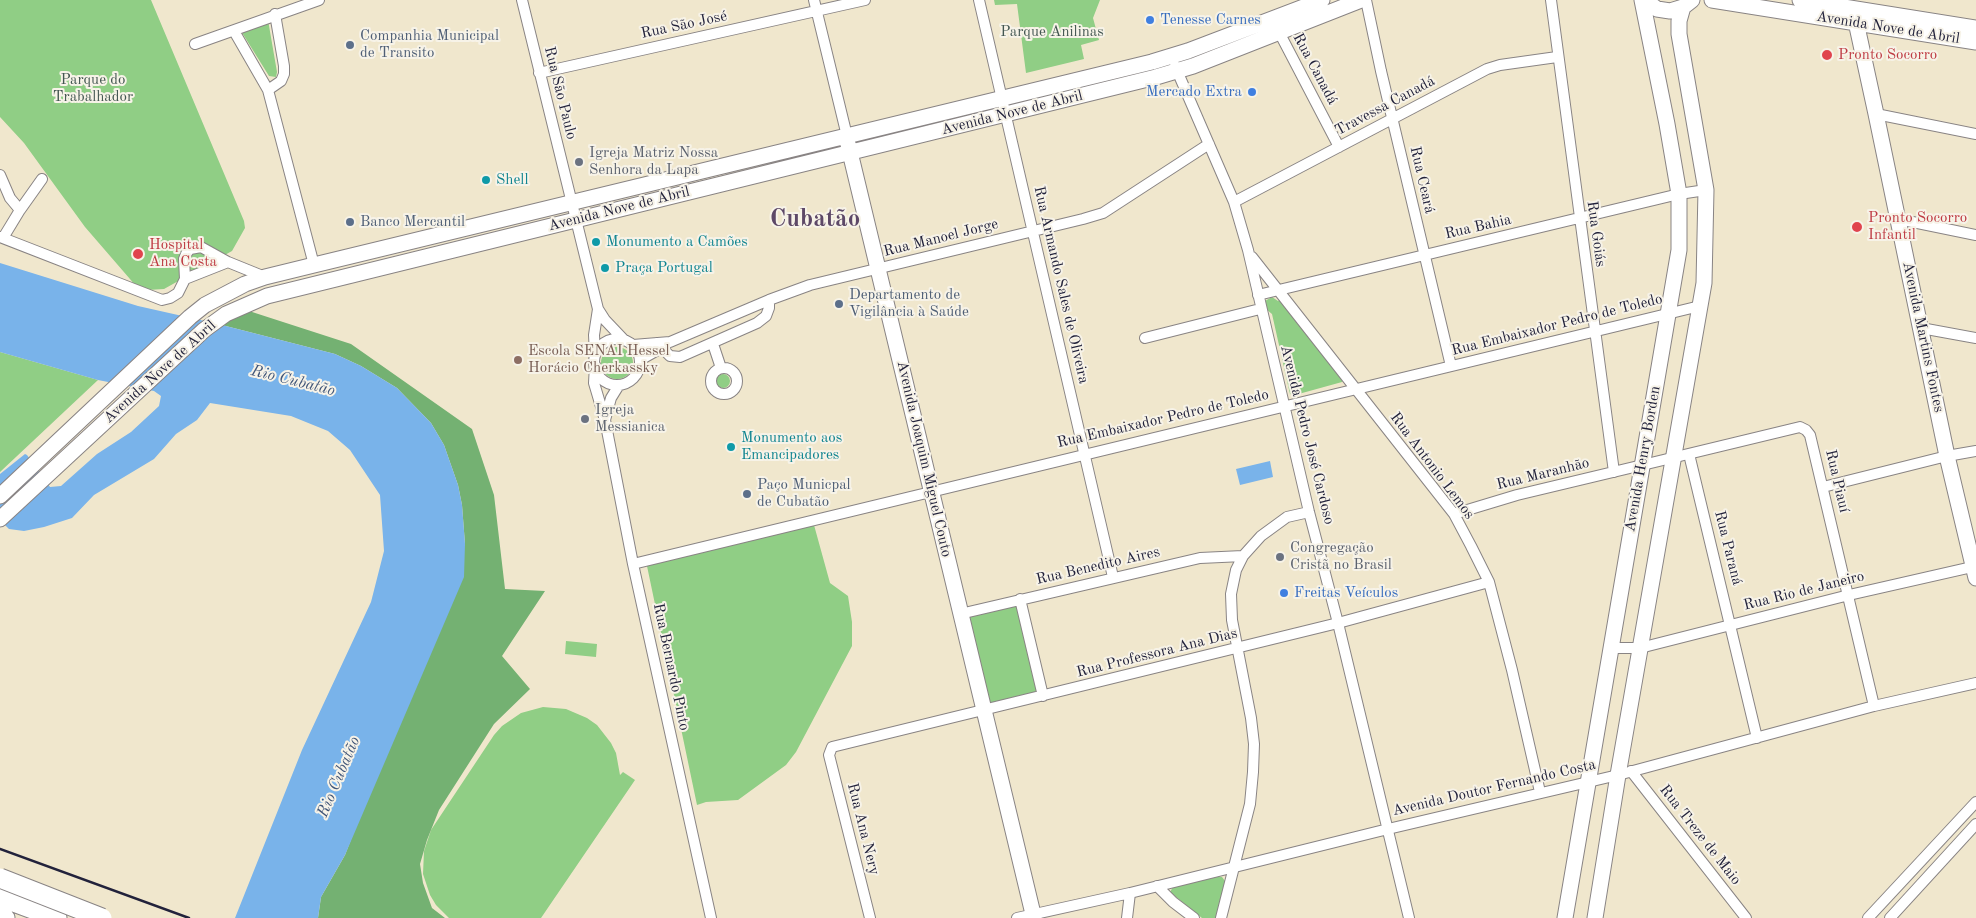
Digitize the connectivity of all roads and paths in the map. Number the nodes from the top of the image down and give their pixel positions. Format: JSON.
{"nodes":[{"id":1,"x":315,"y":0,"type":"edge"},
{"id":2,"x":522,"y":0,"type":"edge"},
{"id":3,"x":814,"y":0,"type":"edge"},
{"id":4,"x":865,"y":0,"type":"edge"},
{"id":5,"x":979,"y":0,"type":"edge"},
{"id":6,"x":1322,"y":0,"type":"edge"},
{"id":7,"x":1361,"y":0,"type":"edge"},
{"id":8,"x":1366,"y":0,"type":"edge"},
{"id":9,"x":1550,"y":0,"type":"edge"},
{"id":10,"x":1643,"y":0,"type":"edge"},
{"id":11,"x":1712,"y":0,"type":"edge"},
{"id":12,"x":1800,"y":0,"type":"edge"},
{"id":13,"x":1687,"y":4,"type":"edge"},
{"id":14,"x":817,"y":11,"type":"junction"},
{"id":15,"x":275,"y":14,"type":"junction"},
{"id":16,"x":1853,"y":15,"type":"junction"},
{"id":17,"x":1976,"y":28,"type":"edge"},
{"id":18,"x":234,"y":31,"type":"junction"},
{"id":19,"x":1279,"y":32,"type":"junction"},
{"id":20,"x":1976,"y":42,"type":"edge"},
{"id":21,"x":195,"y":44,"type":"dead end"},
{"id":22,"x":1557,"y":57,"type":"junction"},
{"id":23,"x":1168,"y":58,"type":"junction"},
{"id":24,"x":1178,"y":71,"type":"junction"},
{"id":25,"x":540,"y":72,"type":"junction"},
{"id":26,"x":268,"y":90,"type":"junction"},
{"id":27,"x":1002,"y":98,"type":"junction"},
{"id":28,"x":1005,"y":114,"type":"junction"},
{"id":29,"x":1876,"y":114,"type":"junction"},
{"id":30,"x":1392,"y":119,"type":"junction"},
{"id":31,"x":1976,"y":134,"type":"edge"},
{"id":32,"x":846,"y":136,"type":"junction"},
{"id":33,"x":1209,"y":144,"type":"junction"},
{"id":34,"x":1339,"y":147,"type":"junction"},
{"id":35,"x":850,"y":152,"type":"junction"},
{"id":36,"x":0,"y":175,"type":"edge"},
{"id":37,"x":42,"y":179,"type":"dead end"},
{"id":38,"x":1706,"y":190,"type":"junction"},
{"id":39,"x":1679,"y":194,"type":"junction"},
{"id":40,"x":571,"y":202,"type":"junction"},
{"id":41,"x":1234,"y":202,"type":"junction"},
{"id":42,"x":20,"y":210,"type":"junction"},
{"id":43,"x":1579,"y":218,"type":"junction"},
{"id":44,"x":576,"y":219,"type":"junction"},
{"id":45,"x":1898,"y":219,"type":"junction"},
{"id":46,"x":1033,"y":231,"type":"junction"},
{"id":47,"x":1976,"y":235,"type":"edge"},
{"id":48,"x":2,"y":238,"type":"edge"},
{"id":49,"x":1248,"y":250,"type":"junction"},
{"id":50,"x":1424,"y":255,"type":"junction"},
{"id":51,"x":228,"y":262,"type":"junction"},
{"id":52,"x":314,"y":265,"type":"junction"},
{"id":53,"x":238,"y":266,"type":"junction"},
{"id":54,"x":878,"y":268,"type":"junction"},
{"id":55,"x":265,"y":277,"type":"junction"},
{"id":56,"x":185,"y":279,"type":"junction"},
{"id":57,"x":245,"y":284,"type":"junction"},
{"id":58,"x":303,"y":286,"type":"junction"},
{"id":59,"x":1278,"y":290,"type":"junction"},
{"id":60,"x":1258,"y":295,"type":"junction"},
{"id":61,"x":769,"y":300,"type":"junction"},
{"id":62,"x":1700,"y":306,"type":"junction"},
{"id":63,"x":598,"y":309,"type":"junction"},
{"id":64,"x":1260,"y":309,"type":"junction"},
{"id":65,"x":1669,"y":314,"type":"junction"},
{"id":66,"x":1920,"y":328,"type":"junction"},
{"id":67,"x":1595,"y":331,"type":"junction"},
{"id":68,"x":1145,"y":338,"type":"dead end"},
{"id":69,"x":1976,"y":338,"type":"edge"},
{"id":70,"x":629,"y":343,"type":"junction"},
{"id":71,"x":713,"y":344,"type":"junction"},
{"id":72,"x":659,"y":346,"type":"junction"},
{"id":73,"x":640,"y":360,"type":"junction"},
{"id":74,"x":595,"y":361,"type":"junction"},
{"id":75,"x":1450,"y":366,"type":"junction"},
{"id":76,"x":721,"y":368,"type":"dead end"},
{"id":77,"x":619,"y":385,"type":"junction"},
{"id":78,"x":1355,"y":389,"type":"junction"},
{"id":79,"x":1284,"y":406,"type":"junction"},
{"id":80,"x":605,"y":420,"type":"junction"},
{"id":81,"x":1976,"y":451,"type":"edge"},
{"id":82,"x":1084,"y":454,"type":"junction"},
{"id":83,"x":1689,"y":454,"type":"junction"},
{"id":84,"x":1948,"y":456,"type":"junction"},
{"id":85,"x":1673,"y":459,"type":"junction"},
{"id":86,"x":1641,"y":466,"type":"junction"},
{"id":87,"x":1614,"y":472,"type":"junction"},
{"id":88,"x":1823,"y":487,"type":"junction"},
{"id":89,"x":931,"y":490,"type":"junction"},
{"id":90,"x":0,"y":496,"type":"edge"},
{"id":91,"x":1309,"y":512,"type":"junction"},
{"id":92,"x":1454,"y":514,"type":"junction"},
{"id":93,"x":0,"y":519,"type":"edge"},
{"id":94,"x":1243,"y":556,"type":"junction"},
{"id":95,"x":633,"y":564,"type":"junction"},
{"id":96,"x":1975,"y":570,"type":"edge"},
{"id":97,"x":1113,"y":577,"type":"junction"},
{"id":98,"x":1488,"y":582,"type":"junction"},
{"id":99,"x":1848,"y":595,"type":"junction"},
{"id":100,"x":1020,"y":599,"type":"junction"},
{"id":101,"x":960,"y":614,"type":"junction"},
{"id":102,"x":1338,"y":624,"type":"junction"},
{"id":103,"x":1731,"y":625,"type":"junction"},
{"id":104,"x":1611,"y":648,"type":"junction"},
{"id":105,"x":1640,"y":648,"type":"junction"},
{"id":106,"x":1236,"y":649,"type":"junction"},
{"id":107,"x":1976,"y":683,"type":"edge"},
{"id":108,"x":1043,"y":696,"type":"junction"},
{"id":109,"x":1874,"y":706,"type":"junction"},
{"id":110,"x":983,"y":710,"type":"junction"},
{"id":111,"x":1757,"y":738,"type":"junction"},
{"id":112,"x":832,"y":747,"type":"joint"},
{"id":113,"x":1624,"y":773,"type":"junction"},
{"id":114,"x":1588,"y":781,"type":"junction"},
{"id":115,"x":1540,"y":792,"type":"junction"},
{"id":116,"x":1976,"y":802,"type":"edge"},
{"id":117,"x":1976,"y":824,"type":"edge"},
{"id":118,"x":1388,"y":829,"type":"junction"},
{"id":119,"x":1233,"y":866,"type":"junction"},
{"id":120,"x":0,"y":869,"type":"edge"},
{"id":121,"x":0,"y":878,"type":"edge"},
{"id":122,"x":1157,"y":886,"type":"junction"},
{"id":123,"x":1130,"y":893,"type":"junction"},
{"id":124,"x":0,"y":897,"type":"edge"},
{"id":125,"x":0,"y":916,"type":"edge"},
{"id":126,"x":1033,"y":916,"type":"edge"},
{"id":127,"x":5,"y":918,"type":"edge"},
{"id":128,"x":57,"y":918,"type":"edge"},
{"id":129,"x":77,"y":918,"type":"edge"},
{"id":130,"x":102,"y":918,"type":"edge"},
{"id":131,"x":711,"y":918,"type":"edge"},
{"id":132,"x":870,"y":918,"type":"edge"},
{"id":133,"x":1018,"y":918,"type":"edge"},
{"id":134,"x":1127,"y":918,"type":"edge"},
{"id":135,"x":1194,"y":918,"type":"edge"},
{"id":136,"x":1221,"y":918,"type":"edge"},
{"id":137,"x":1409,"y":918,"type":"edge"},
{"id":138,"x":1565,"y":918,"type":"edge"},
{"id":139,"x":1595,"y":918,"type":"edge"},
{"id":140,"x":1746,"y":918,"type":"edge"},
{"id":141,"x":1868,"y":918,"type":"edge"},
{"id":142,"x":1890,"y":918,"type":"edge"}],
"edges":[{"from":1,"to":15,"type":"street"},
{"from":2,"to":25,"type":"street","name":"Rua São Paulo"},
{"from":3,"to":14,"type":"street","name":"Avenida Joaquim Miguel Couto"},
{"from":4,"to":14,"type":"street","name":"Rua São José"},
{"from":5,"to":27,"type":"street","name":"Rua Armando Sales de Oliveira"},
{"from":6,"to":23,"type":"main road","name":"Avenida Nove de Abril"},
{"from":7,"to":19,"type":"main road","name":"Avenida Nove de Abril"},
{"from":8,"to":30,"type":"street","name":"Rua Ceará"},
{"from":9,"to":22,"type":"street","name":"Rua Goiás"},
{"from":10,"to":13,"type":"main road"},
{"from":10,"to":39,"type":"main road","name":"Avenida Henry Borden"},
{"from":11,"to":16,"type":"main road","name":"Avenida Nove de Abril"},
{"from":12,"to":16,"type":"main road","name":"Avenida Nove de Abril"},
{"from":13,"to":38,"type":"main road","name":"Avenida Henry Borden"},
{"from":14,"to":25,"type":"street","name":"Rua São José"},
{"from":14,"to":32,"type":"street","name":"Avenida Joaquim Miguel Couto"},
{"from":15,"to":18,"type":"street"},
{"from":15,"to":26,"type":"street"},
{"from":16,"to":17,"type":"main road","name":"Avenida Nove de Abril"},
{"from":16,"to":20,"type":"main road","name":"Avenida Nove de Abril"},
{"from":16,"to":29,"type":"main road","name":"Avenida Martins Fontes"},
{"from":18,"to":21,"type":"street"},
{"from":18,"to":26,"type":"street"},
{"from":19,"to":24,"type":"main road","name":"Avenida Nove de Abril"},
{"from":19,"to":34,"type":"street","name":"Rua Canadá"},
{"from":22,"to":30,"type":"street","name":"Travessa Canadá"},
{"from":22,"to":43,"type":"street","name":"Rua Goiás"},
{"from":23,"to":24,"type":"street","name":"Avenida Pedro José Cardoso"},
{"from":23,"to":27,"type":"main road","name":"Avenida Nove de Abril"},
{"from":24,"to":28,"type":"main road","name":"Avenida Nove de Abril"},
{"from":24,"to":33,"type":"street","name":"Avenida Pedro José Cardoso"},
{"from":25,"to":40,"type":"street","name":"Rua São Paulo"},
{"from":26,"to":52,"type":"street"},
{"from":27,"to":28,"type":"street","name":"Rua Armando Sales de Oliveira"},
{"from":27,"to":32,"type":"main road","name":"Avenida Nove de Abril"},
{"from":28,"to":35,"type":"main road","name":"Avenida Nove de Abril"},
{"from":28,"to":46,"type":"street","name":"Rua Armando Sales de Oliveira"},
{"from":29,"to":31,"type":"street"},
{"from":29,"to":45,"type":"main road","name":"Avenida Martins Fontes"},
{"from":30,"to":34,"type":"street","name":"Travessa Canadá"},
{"from":30,"to":50,"type":"street","name":"Rua Ceará"},
{"from":32,"to":35,"type":"main road","name":"Avenida Joaquim Miguel Couto"},
{"from":32,"to":40,"type":"main road","name":"Avenida Nove de Abril"},
{"from":33,"to":41,"type":"street","name":"Avenida Pedro José Cardoso"},
{"from":33,"to":46,"type":"street","name":"Rua Manoel Jorge"},
{"from":34,"to":41,"type":"street","name":"Travessa Canadá"},
{"from":35,"to":44,"type":"main road","name":"Avenida Nove de Abril"},
{"from":35,"to":54,"type":"main road","name":"Avenida Joaquim Miguel Couto"},
{"from":36,"to":42,"type":"street"},
{"from":37,"to":42,"type":"street"},
{"from":38,"to":39,"type":"street","name":"Rua Bahia"},
{"from":38,"to":62,"type":"main road","name":"Avenida Henry Borden"},
{"from":39,"to":43,"type":"street","name":"Rua Bahia"},
{"from":39,"to":65,"type":"main road","name":"Avenida Henry Borden"},
{"from":40,"to":44,"type":"street","name":"Rua São Paulo"},
{"from":40,"to":52,"type":"main road","name":"Avenida Nove de Abril"},
{"from":41,"to":49,"type":"street","name":"Avenida Pedro José Cardoso"},
{"from":42,"to":48,"type":"street"},
{"from":43,"to":50,"type":"street","name":"Rua Bahia"},
{"from":43,"to":67,"type":"street","name":"Rua Goiás"},
{"from":44,"to":58,"type":"main road","name":"Avenida Nove de Abril"},
{"from":44,"to":63,"type":"street","name":"Rua São Paulo"},
{"from":45,"to":47,"type":"street"},
{"from":45,"to":66,"type":"main road","name":"Avenida Martins Fontes"},
{"from":46,"to":54,"type":"street","name":"Rua Manoel Jorge"},
{"from":46,"to":82,"type":"street","name":"Rua Armando Sales de Oliveira"},
{"from":48,"to":56,"type":"street"},
{"from":49,"to":59,"type":"street","name":"Rua Antonio Lemos"},
{"from":49,"to":60,"type":"street","name":"Avenida Pedro José Cardoso"},
{"from":50,"to":59,"type":"street","name":"Rua Bahia"},
{"from":50,"to":75,"type":"street","name":"Rua Ceará"},
{"from":51,"to":53,"type":"street"},
{"from":51,"to":56,"type":"street"},
{"from":51,"to":56,"type":"street"},
{"from":52,"to":55,"type":"main road","name":"Avenida Nove de Abril"},
{"from":52,"to":58,"type":"main road"},
{"from":53,"to":55,"type":"street"},
{"from":53,"to":57,"type":"street"},
{"from":54,"to":61,"type":"street","name":"Rua Manoel Jorge"},
{"from":54,"to":89,"type":"main road","name":"Avenida Joaquim Miguel Couto"},
{"from":55,"to":57,"type":"main road","name":"Avenida Nove de Abril"},
{"from":57,"to":90,"type":"main road","name":"Avenida Nove de Abril"},
{"from":58,"to":93,"type":"main road","name":"Avenida Nove de Abril"},
{"from":59,"to":60,"type":"street","name":"Rua Bahia"},
{"from":59,"to":78,"type":"street","name":"Rua Antonio Lemos"},
{"from":60,"to":64,"type":"street","name":"Avenida Pedro José Cardoso"},
{"from":61,"to":71,"type":"street"},
{"from":61,"to":72,"type":"street","name":"Rua Manoel Jorge"},
{"from":62,"to":65,"type":"street","name":"Rua Embaixador Pedro de Toledo"},
{"from":62,"to":85,"type":"main road","name":"Avenida Henry Borden"},
{"from":63,"to":70,"type":"street","name":"Rua São Paulo"},
{"from":63,"to":74,"type":"street","name":"Rua São Paulo"},
{"from":64,"to":68,"type":"street"},
{"from":64,"to":79,"type":"street","name":"Avenida Pedro José Cardoso"},
{"from":65,"to":67,"type":"street","name":"Rua Embaixador Pedro de Toledo"},
{"from":65,"to":86,"type":"main road","name":"Avenida Henry Borden"},
{"from":66,"to":69,"type":"street"},
{"from":66,"to":84,"type":"main road","name":"Avenida Martins Fontes"},
{"from":67,"to":75,"type":"street","name":"Rua Embaixador Pedro de Toledo"},
{"from":67,"to":87,"type":"street","name":"Rua Goiás"},
{"from":70,"to":72,"type":"street","name":"Rua Manoel Jorge"},
{"from":70,"to":73,"type":"street"},
{"from":70,"to":74,"type":"street"},
{"from":71,"to":72,"type":"street"},
{"from":71,"to":76,"type":"street"},
{"from":72,"to":73,"type":"street","name":"Rua Manoel Jorge"},
{"from":73,"to":77,"type":"street"},
{"from":74,"to":77,"type":"street"},
{"from":74,"to":80,"type":"street","name":"Rua Bernardo Pinto"},
{"from":75,"to":78,"type":"street","name":"Rua Embaixador Pedro de Toledo"},
{"from":77,"to":80,"type":"street","name":"Rua Bernardo Pinto"},
{"from":78,"to":79,"type":"street","name":"Rua Embaixador Pedro de Toledo"},
{"from":78,"to":92,"type":"street","name":"Rua Antonio Lemos"},
{"from":79,"to":82,"type":"street","name":"Rua Embaixador Pedro de Toledo"},
{"from":79,"to":91,"type":"street","name":"Avenida Pedro José Cardoso"},
{"from":80,"to":95,"type":"street","name":"Rua Bernardo Pinto"},
{"from":81,"to":84,"type":"street"},
{"from":82,"to":89,"type":"street","name":"Rua Embaixador Pedro de Toledo"},
{"from":82,"to":97,"type":"street","name":"Rua Armando Sales de Oliveira"},
{"from":83,"to":85,"type":"street","name":"Rua Piauí"},
{"from":83,"to":88,"type":"street","name":"Rua Piauí"},
{"from":83,"to":103,"type":"street","name":"Rua Paraná"},
{"from":84,"to":88,"type":"street"},
{"from":84,"to":96,"type":"main road","name":"Avenida Martins Fontes"},
{"from":85,"to":86,"type":"street","name":"Rua Piauí"},
{"from":85,"to":105,"type":"main road","name":"Avenida Henry Borden"},
{"from":86,"to":87,"type":"street","name":"Rua Maranhão"},
{"from":86,"to":104,"type":"main road","name":"Avenida Henry Borden"},
{"from":87,"to":92,"type":"street","name":"Rua Maranhão"},
{"from":88,"to":99,"type":"street","name":"Rua Piauí"},
{"from":89,"to":95,"type":"street","name":"Rua Embaixador Pedro de Toledo"},
{"from":89,"to":101,"type":"main road","name":"Avenida Joaquim Miguel Couto"},
{"from":91,"to":94,"type":"street"},
{"from":91,"to":102,"type":"street","name":"Avenida Pedro José Cardoso"},
{"from":92,"to":98,"type":"street","name":"Rua Antonio Lemos"},
{"from":94,"to":97,"type":"street","name":"Rua Benedito Aires"},
{"from":94,"to":106,"type":"street"},
{"from":95,"to":131,"type":"street","name":"Rua Bernardo Pinto"},
{"from":96,"to":99,"type":"street","name":"Rua Rio de Janeiro"},
{"from":97,"to":100,"type":"street","name":"Rua Benedito Aires"},
{"from":98,"to":102,"type":"street","name":"Rua Professora Ana Dias"},
{"from":98,"to":115,"type":"street","name":"Rua Antonio Lemos"},
{"from":99,"to":103,"type":"street","name":"Rua Rio de Janeiro"},
{"from":99,"to":109,"type":"street","name":"Rua Piauí"},
{"from":100,"to":101,"type":"street","name":"Rua Benedito Aires"},
{"from":100,"to":108,"type":"street"},
{"from":101,"to":110,"type":"main road","name":"Avenida Joaquim Miguel Couto"},
{"from":102,"to":106,"type":"street","name":"Rua Professora Ana Dias"},
{"from":102,"to":118,"type":"street","name":"Avenida Pedro José Cardoso"},
{"from":103,"to":105,"type":"street","name":"Rua Rio de Janeiro"},
{"from":103,"to":111,"type":"street","name":"Rua Paraná"},
{"from":104,"to":105,"type":"street","name":"Rua Rio de Janeiro"},
{"from":104,"to":114,"type":"main road","name":"Avenida Henry Borden"},
{"from":105,"to":113,"type":"main road","name":"Avenida Henry Borden"},
{"from":106,"to":108,"type":"street","name":"Rua Professora Ana Dias"},
{"from":106,"to":119,"type":"street"},
{"from":107,"to":109,"type":"street","name":"Avenida Doutor Fernando Costa"},
{"from":108,"to":110,"type":"street","name":"Rua Professora Ana Dias"},
{"from":109,"to":111,"type":"street","name":"Avenida Doutor Fernando Costa"},
{"from":110,"to":112,"type":"street","name":"Rua Professora Ana Dias"},
{"from":110,"to":126,"type":"main road","name":"Avenida Joaquim Miguel Couto"},
{"from":111,"to":113,"type":"street","name":"Avenida Doutor Fernando Costa"},
{"from":112,"to":132,"type":"street","name":"Rua Ana Nery"},
{"from":113,"to":114,"type":"street","name":"Avenida Doutor Fernando Costa"},
{"from":113,"to":139,"type":"main road","name":"Avenida Henry Borden"},
{"from":113,"to":140,"type":"street","name":"Rua Treze de Maio"},
{"from":114,"to":115,"type":"street","name":"Avenida Doutor Fernando Costa"},
{"from":114,"to":138,"type":"main road","name":"Avenida Henry Borden"},
{"from":115,"to":118,"type":"street","name":"Avenida Doutor Fernando Costa"},
{"from":116,"to":141,"type":"street"},
{"from":117,"to":142,"type":"street"},
{"from":118,"to":119,"type":"street","name":"Avenida Doutor Fernando Costa"},
{"from":118,"to":137,"type":"street","name":"Avenida Pedro José Cardoso"},
{"from":119,"to":122,"type":"street","name":"Avenida Doutor Fernando Costa"},
{"from":119,"to":136,"type":"street"},
{"from":120,"to":129,"type":"street"},
{"from":121,"to":130,"type":"highway","bridge":true},
{"from":122,"to":123,"type":"street","name":"Avenida Doutor Fernando Costa"},
{"from":122,"to":135,"type":"street"},
{"from":123,"to":126,"type":"street","name":"Avenida Doutor Fernando Costa"},
{"from":123,"to":134,"type":"street"},
{"from":124,"to":128,"type":"highway"},
{"from":125,"to":127,"type":"highway"},
{"from":126,"to":133,"type":"street","name":"Avenida Doutor Fernando Costa"}]}
